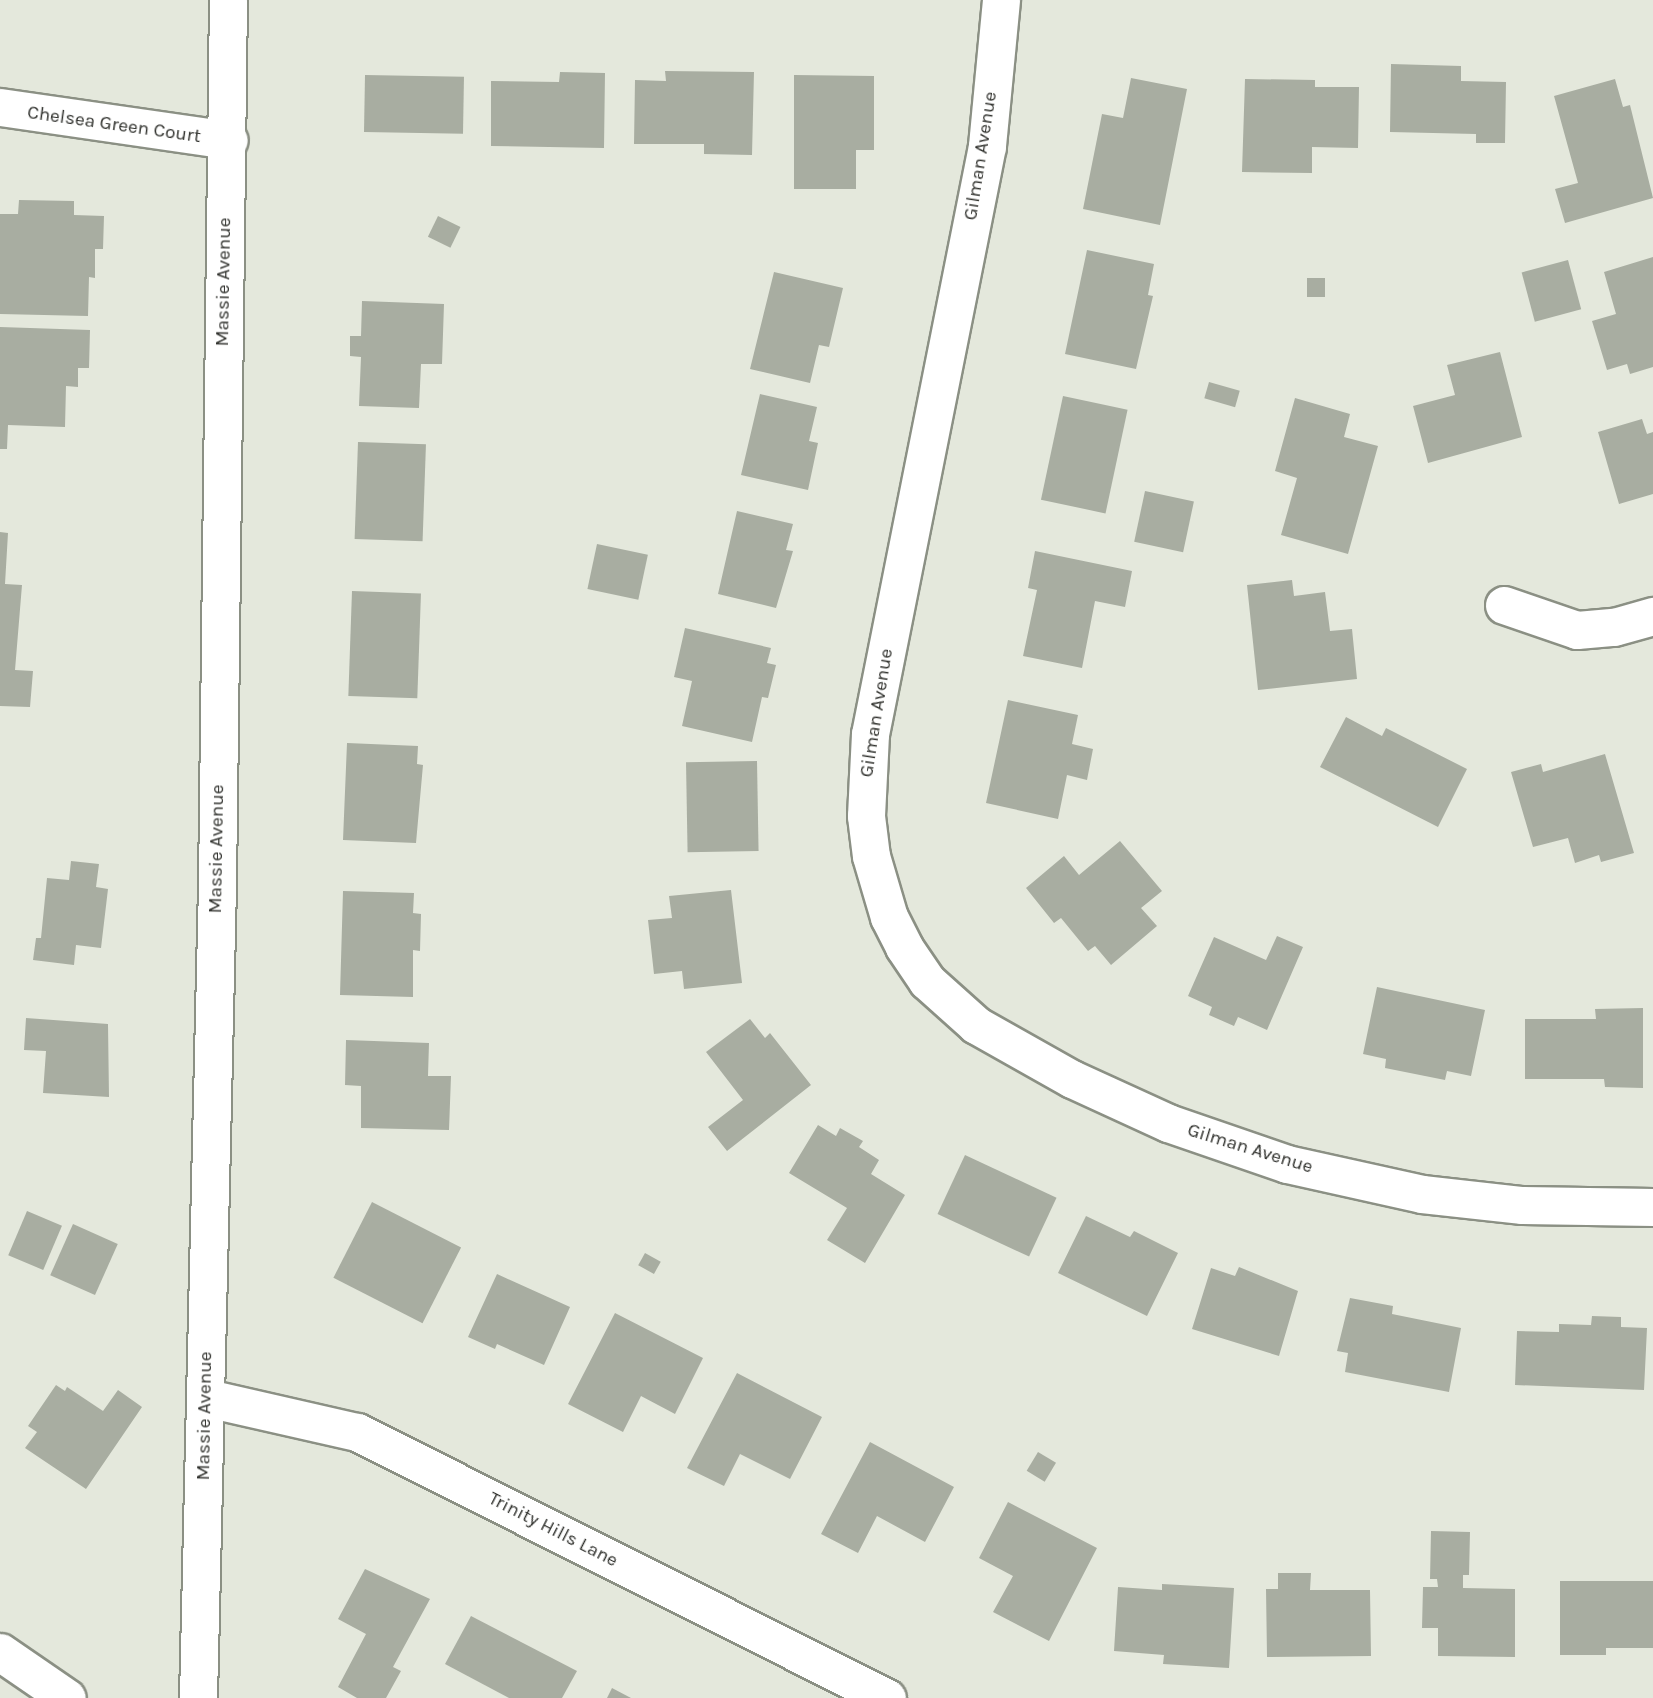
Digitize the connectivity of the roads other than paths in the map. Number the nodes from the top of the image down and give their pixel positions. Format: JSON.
{"nodes":[{"id":1,"x":228,"y":0,"type":"edge"},
{"id":2,"x":1002,"y":0,"type":"edge"},
{"id":3,"x":0,"y":107,"type":"edge"},
{"id":4,"x":229,"y":140,"type":"junction"},
{"id":5,"x":1504,"y":605,"type":"dead end"},
{"id":6,"x":1653,"y":616,"type":"edge"},
{"id":7,"x":1653,"y":1207,"type":"edge"},
{"id":8,"x":207,"y":1398,"type":"junction"},
{"id":9,"x":0,"y":1652,"type":"edge"},
{"id":10,"x":67,"y":1698,"type":"edge"},
{"id":11,"x":198,"y":1698,"type":"edge"},
{"id":12,"x":887,"y":1698,"type":"edge"}],
"edges":[{"from":1,"to":4,"type":"street","name":"Massie Avenue"},
{"from":2,"to":7,"type":"street","name":"Gilman Avenue"},
{"from":3,"to":4,"type":"street","name":"Chelsea Green Court"},
{"from":4,"to":8,"type":"street","name":"Massie Avenue"},
{"from":5,"to":6,"type":"street"},
{"from":8,"to":11,"type":"street","name":"Massie Avenue"},
{"from":8,"to":12,"type":"street","name":"Trinity Hills Lane"},
{"from":9,"to":10,"type":"street"}]}
